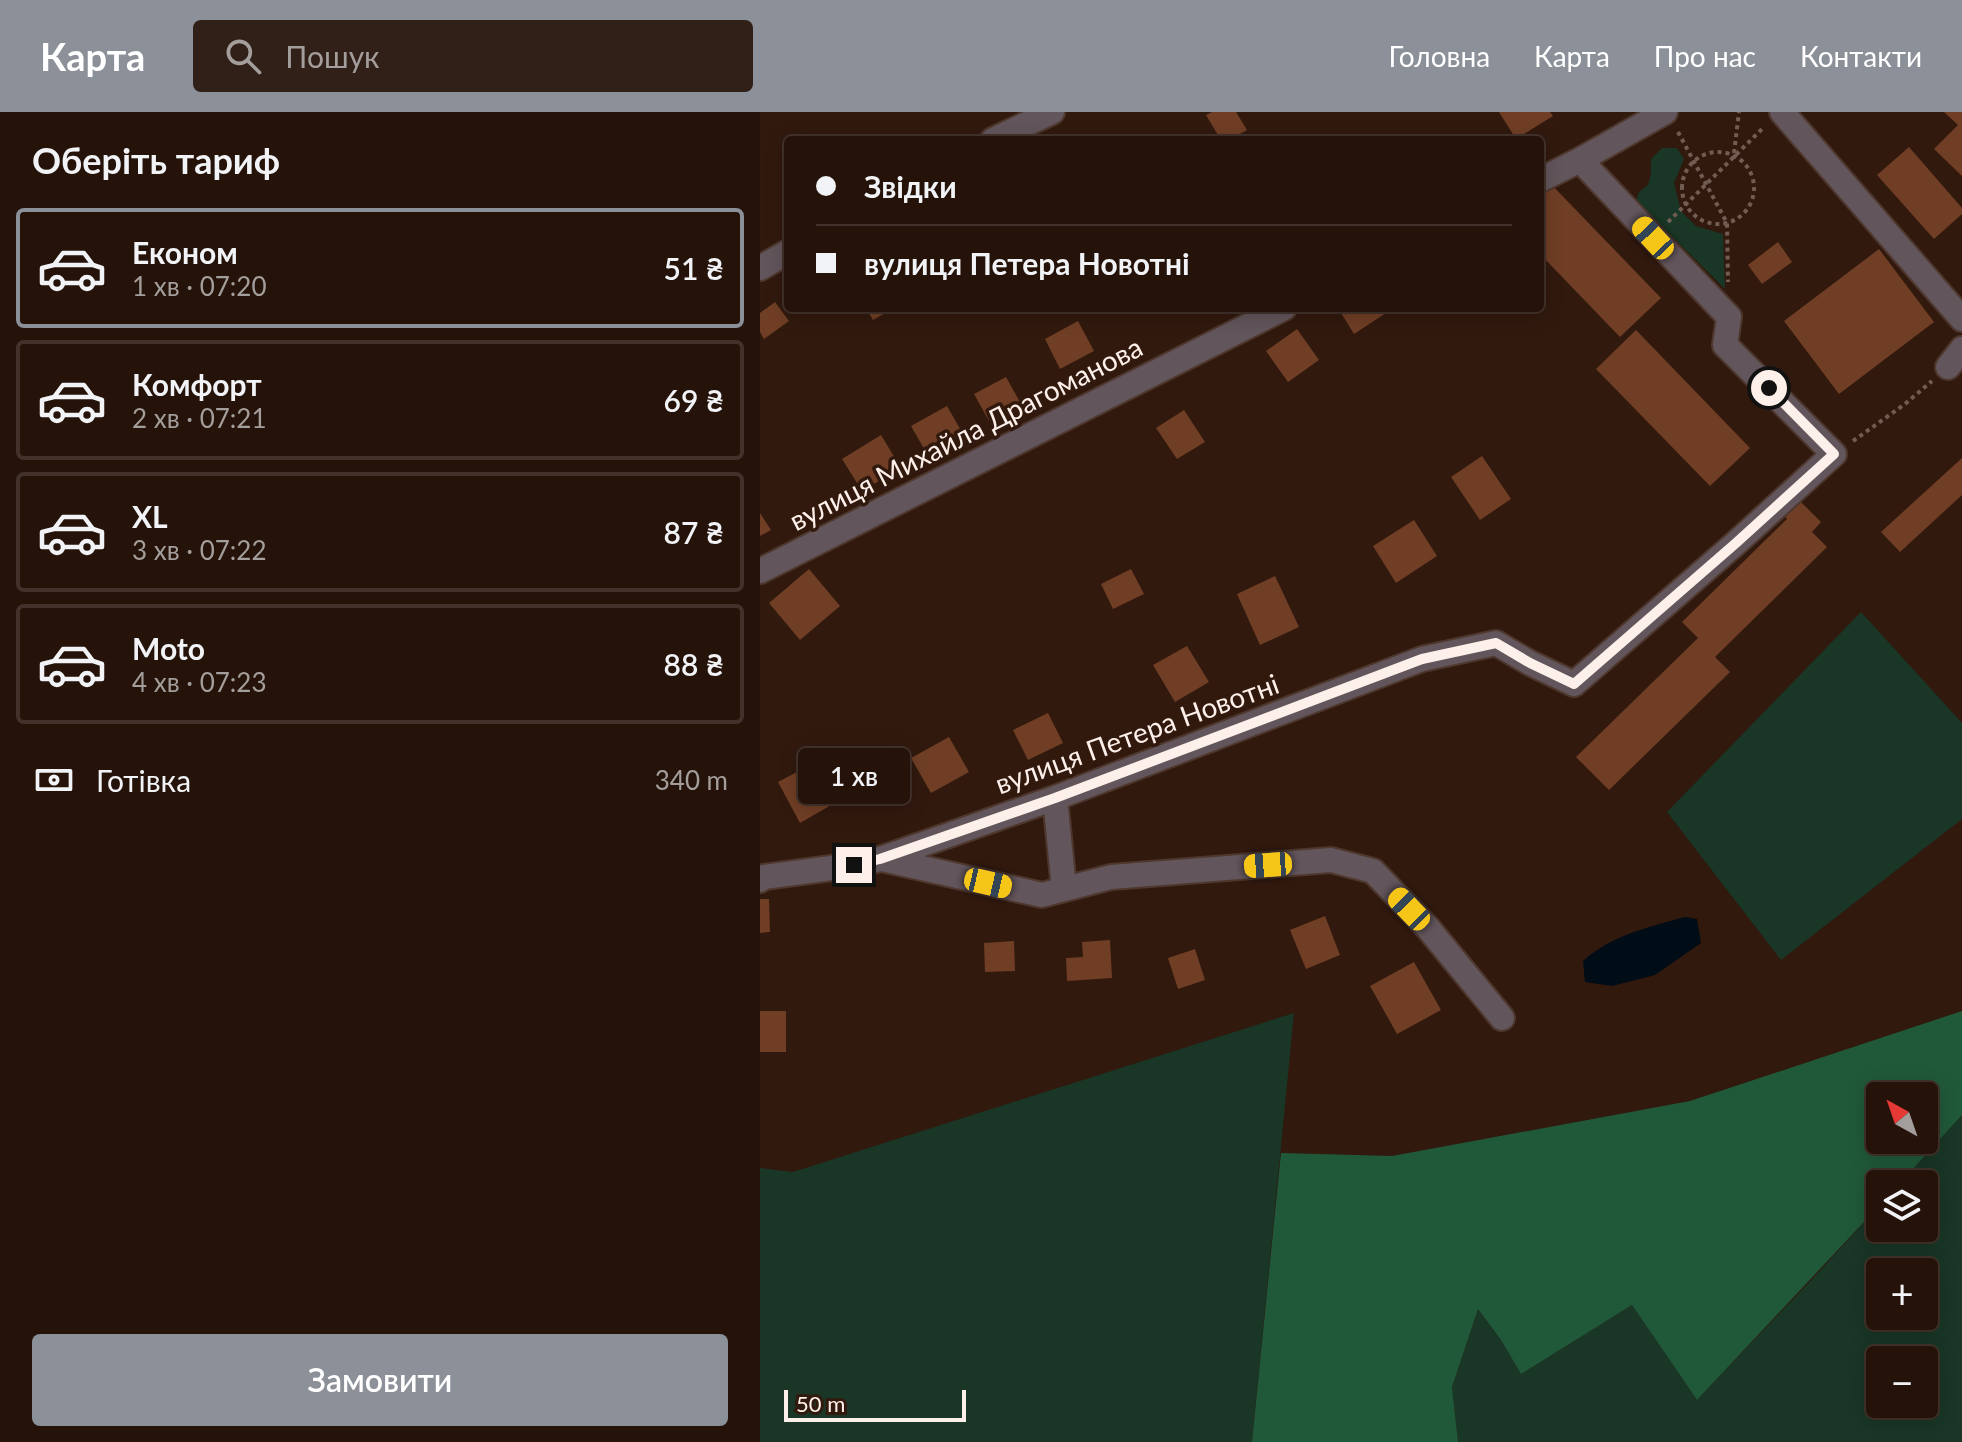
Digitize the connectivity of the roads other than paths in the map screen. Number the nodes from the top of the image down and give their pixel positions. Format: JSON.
{"nodes":[{"id":1,"x":1052,"y":112,"type":"edge"},
{"id":2,"x":1669,"y":118,"type":"edge"},
{"id":3,"x":1775,"y":118,"type":"edge"},
{"id":4,"x":1001,"y":136,"type":"edge"},
{"id":5,"x":1580,"y":160,"type":"junction"},
{"id":6,"x":1544,"y":178,"type":"edge"},
{"id":7,"x":784,"y":254,"type":"edge"},
{"id":8,"x":760,"y":268,"type":"edge"},
{"id":9,"x":1276,"y":312,"type":"edge"},
{"id":10,"x":1962,"y":319,"type":"edge"},
{"id":11,"x":760,"y":571,"type":"edge"},
{"id":12,"x":1055,"y":798,"type":"junction"},
{"id":13,"x":880,"y":859,"type":"junction"},
{"id":14,"x":761,"y":876,"type":"edge"},
{"id":15,"x":1064,"y":889,"type":"junction"},
{"id":16,"x":1502,"y":1018,"type":"dead end"}],
"edges":[{"from":1,"to":4,"type":"street"},
{"from":2,"to":5,"type":"street"},
{"from":3,"to":10,"type":"street"},
{"from":5,"to":6,"type":"street"},
{"from":5,"to":12,"type":"street","name":"вулиця Петера Новотні"},
{"from":7,"to":8,"type":"street"},
{"from":9,"to":11,"type":"street","name":"вулиця Михайла Драгоманова"},
{"from":12,"to":13,"type":"street","name":"вулиця Петера Новотні"},
{"from":12,"to":15,"type":"street"},
{"from":13,"to":14,"type":"street","name":"вулиця Петера Новотні"},
{"from":13,"to":15,"type":"street"},
{"from":15,"to":16,"type":"street"}]}
